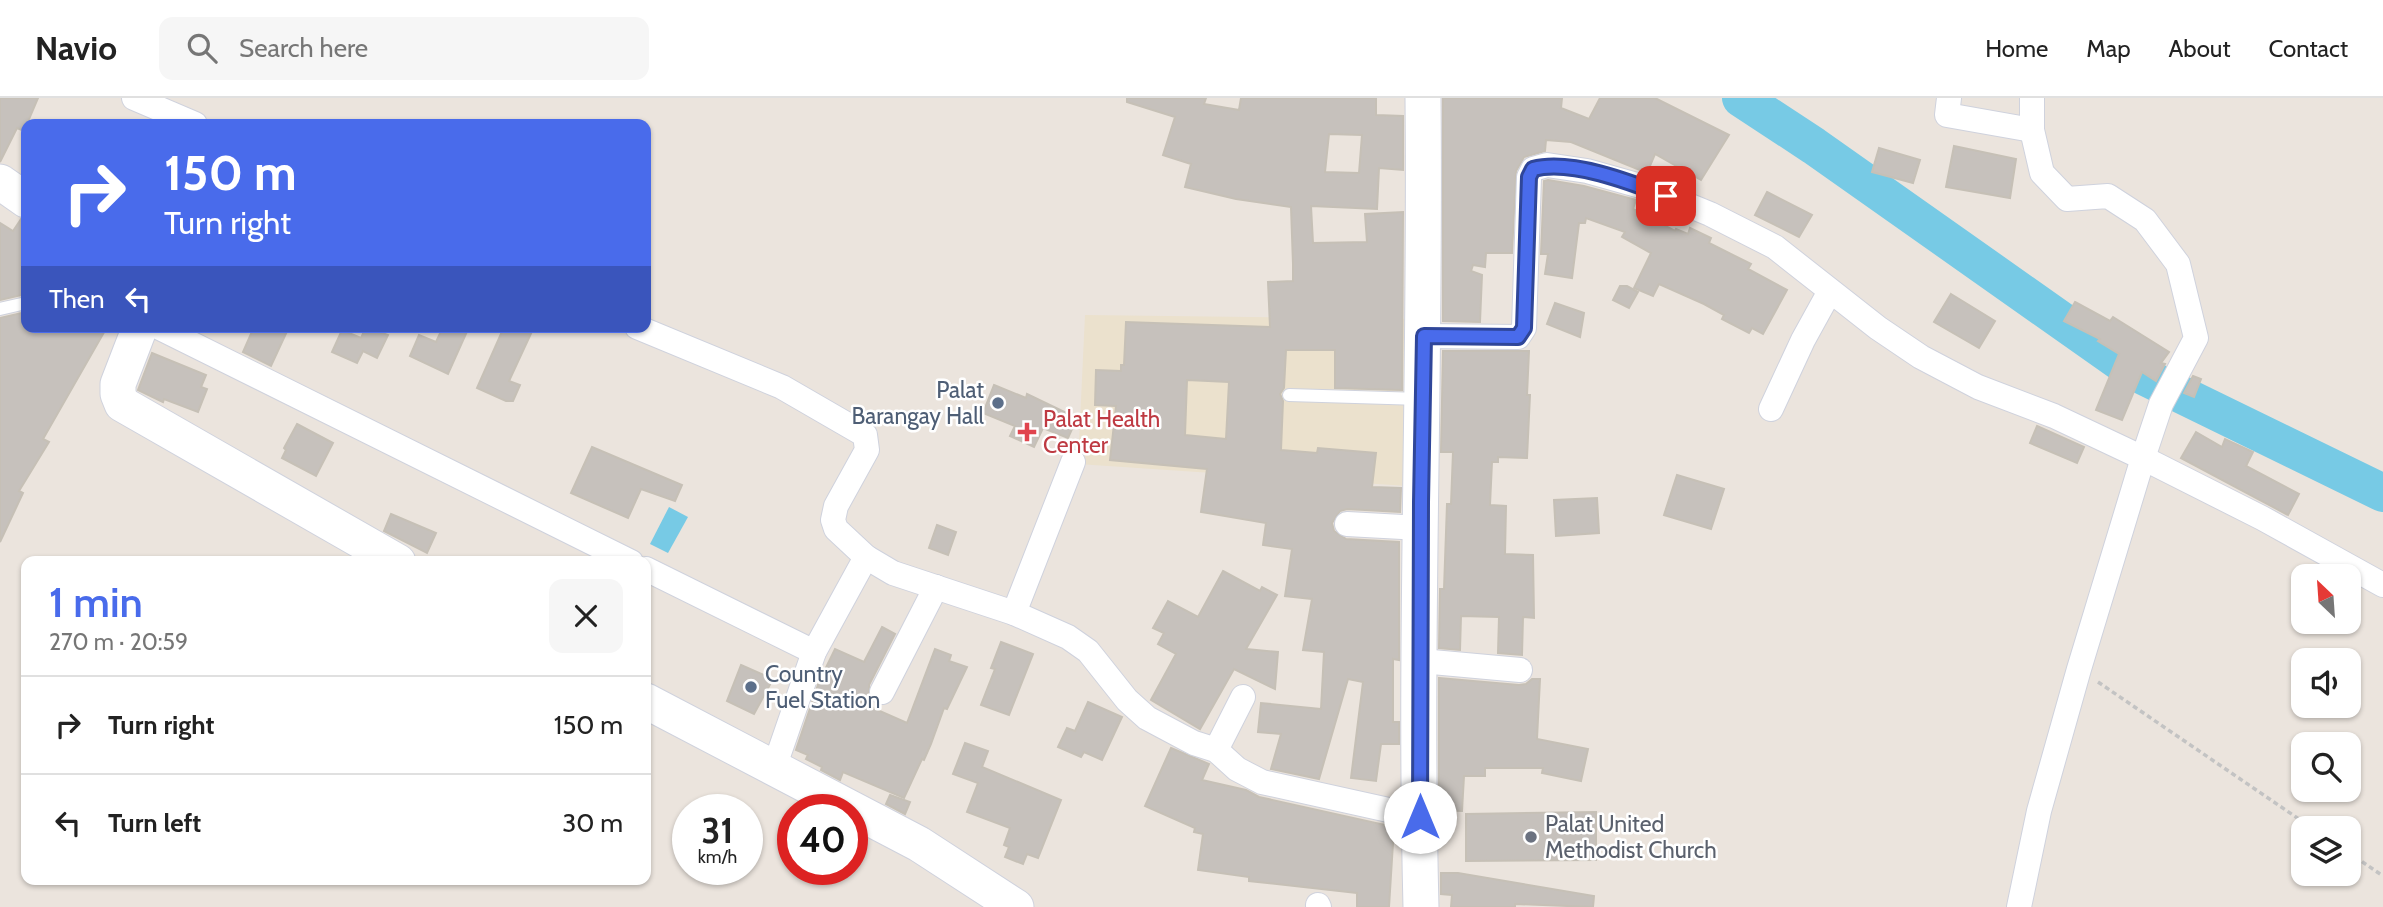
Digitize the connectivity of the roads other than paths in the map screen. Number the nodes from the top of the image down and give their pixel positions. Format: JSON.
{"nodes":[{"id":1,"x":134,"y":98,"type":"edge"},
{"id":2,"x":1423,"y":98,"type":"edge"},
{"id":3,"x":1948,"y":98,"type":"edge"},
{"id":4,"x":2032,"y":98,"type":"edge"},
{"id":5,"x":183,"y":119,"type":"edge"},
{"id":6,"x":2032,"y":130,"type":"junction"},
{"id":7,"x":0,"y":182,"type":"edge"},
{"id":8,"x":21,"y":197,"type":"edge"},
{"id":9,"x":1830,"y":291,"type":"junction"},
{"id":10,"x":21,"y":304,"type":"edge"},
{"id":11,"x":0,"y":309,"type":"edge"},
{"id":12,"x":138,"y":333,"type":"edge"},
{"id":13,"x":170,"y":333,"type":"edge"},
{"id":14,"x":651,"y":333,"type":"edge"},
{"id":15,"x":1424,"y":336,"type":"junction"},
{"id":16,"x":1289,"y":395,"type":"dead end"},
{"id":17,"x":1422,"y":399,"type":"junction"},
{"id":18,"x":1771,"y":409,"type":"dead end"},
{"id":19,"x":2143,"y":458,"type":"junction"},
{"id":20,"x":1073,"y":462,"type":"dead end"},
{"id":21,"x":1347,"y":524,"type":"dead end"},
{"id":22,"x":1421,"y":528,"type":"junction"},
{"id":23,"x":388,"y":556,"type":"edge"},
{"id":24,"x":619,"y":556,"type":"edge"},
{"id":25,"x":866,"y":557,"type":"junction"},
{"id":26,"x":651,"y":571,"type":"edge"},
{"id":27,"x":2383,"y":585,"type":"edge"},
{"id":28,"x":936,"y":587,"type":"junction"},
{"id":29,"x":1014,"y":613,"type":"junction"},
{"id":30,"x":814,"y":652,"type":"junction"},
{"id":31,"x":1421,"y":661,"type":"junction"},
{"id":32,"x":1520,"y":670,"type":"dead end"},
{"id":33,"x":882,"y":692,"type":"dead end"},
{"id":34,"x":1243,"y":697,"type":"dead end"},
{"id":35,"x":651,"y":704,"type":"edge"},
{"id":36,"x":1216,"y":750,"type":"junction"},
{"id":37,"x":774,"y":768,"type":"junction"},
{"id":38,"x":1420,"y":817,"type":"junction"},
{"id":39,"x":1016,"y":907,"type":"edge"},
{"id":40,"x":1421,"y":907,"type":"edge"},
{"id":41,"x":2019,"y":907,"type":"edge"}],
"edges":[{"from":1,"to":5,"type":"street"},
{"from":2,"to":15,"type":"street"},
{"from":3,"to":6,"type":"street"},
{"from":4,"to":6,"type":"street"},
{"from":6,"to":19,"type":"street"},
{"from":7,"to":8,"type":"street"},
{"from":9,"to":15,"type":"street"},
{"from":9,"to":18,"type":"street"},
{"from":9,"to":19,"type":"street"},
{"from":10,"to":11,"type":"lane"},
{"from":12,"to":23,"type":"street"},
{"from":13,"to":24,"type":"street"},
{"from":14,"to":25,"type":"street"},
{"from":15,"to":17,"type":"street"},
{"from":16,"to":17,"type":"lane"},
{"from":17,"to":22,"type":"street"},
{"from":19,"to":27,"type":"street"},
{"from":19,"to":41,"type":"street"},
{"from":20,"to":29,"type":"street"},
{"from":21,"to":22,"type":"street"},
{"from":22,"to":31,"type":"street"},
{"from":25,"to":28,"type":"street"},
{"from":25,"to":30,"type":"street"},
{"from":26,"to":30,"type":"street"},
{"from":28,"to":29,"type":"street"},
{"from":28,"to":33,"type":"street"},
{"from":29,"to":36,"type":"street"},
{"from":30,"to":37,"type":"street"},
{"from":31,"to":32,"type":"street"},
{"from":31,"to":38,"type":"street"},
{"from":34,"to":36,"type":"street"},
{"from":35,"to":37,"type":"street"},
{"from":36,"to":38,"type":"street"},
{"from":37,"to":39,"type":"street"},
{"from":38,"to":40,"type":"street"}]}
